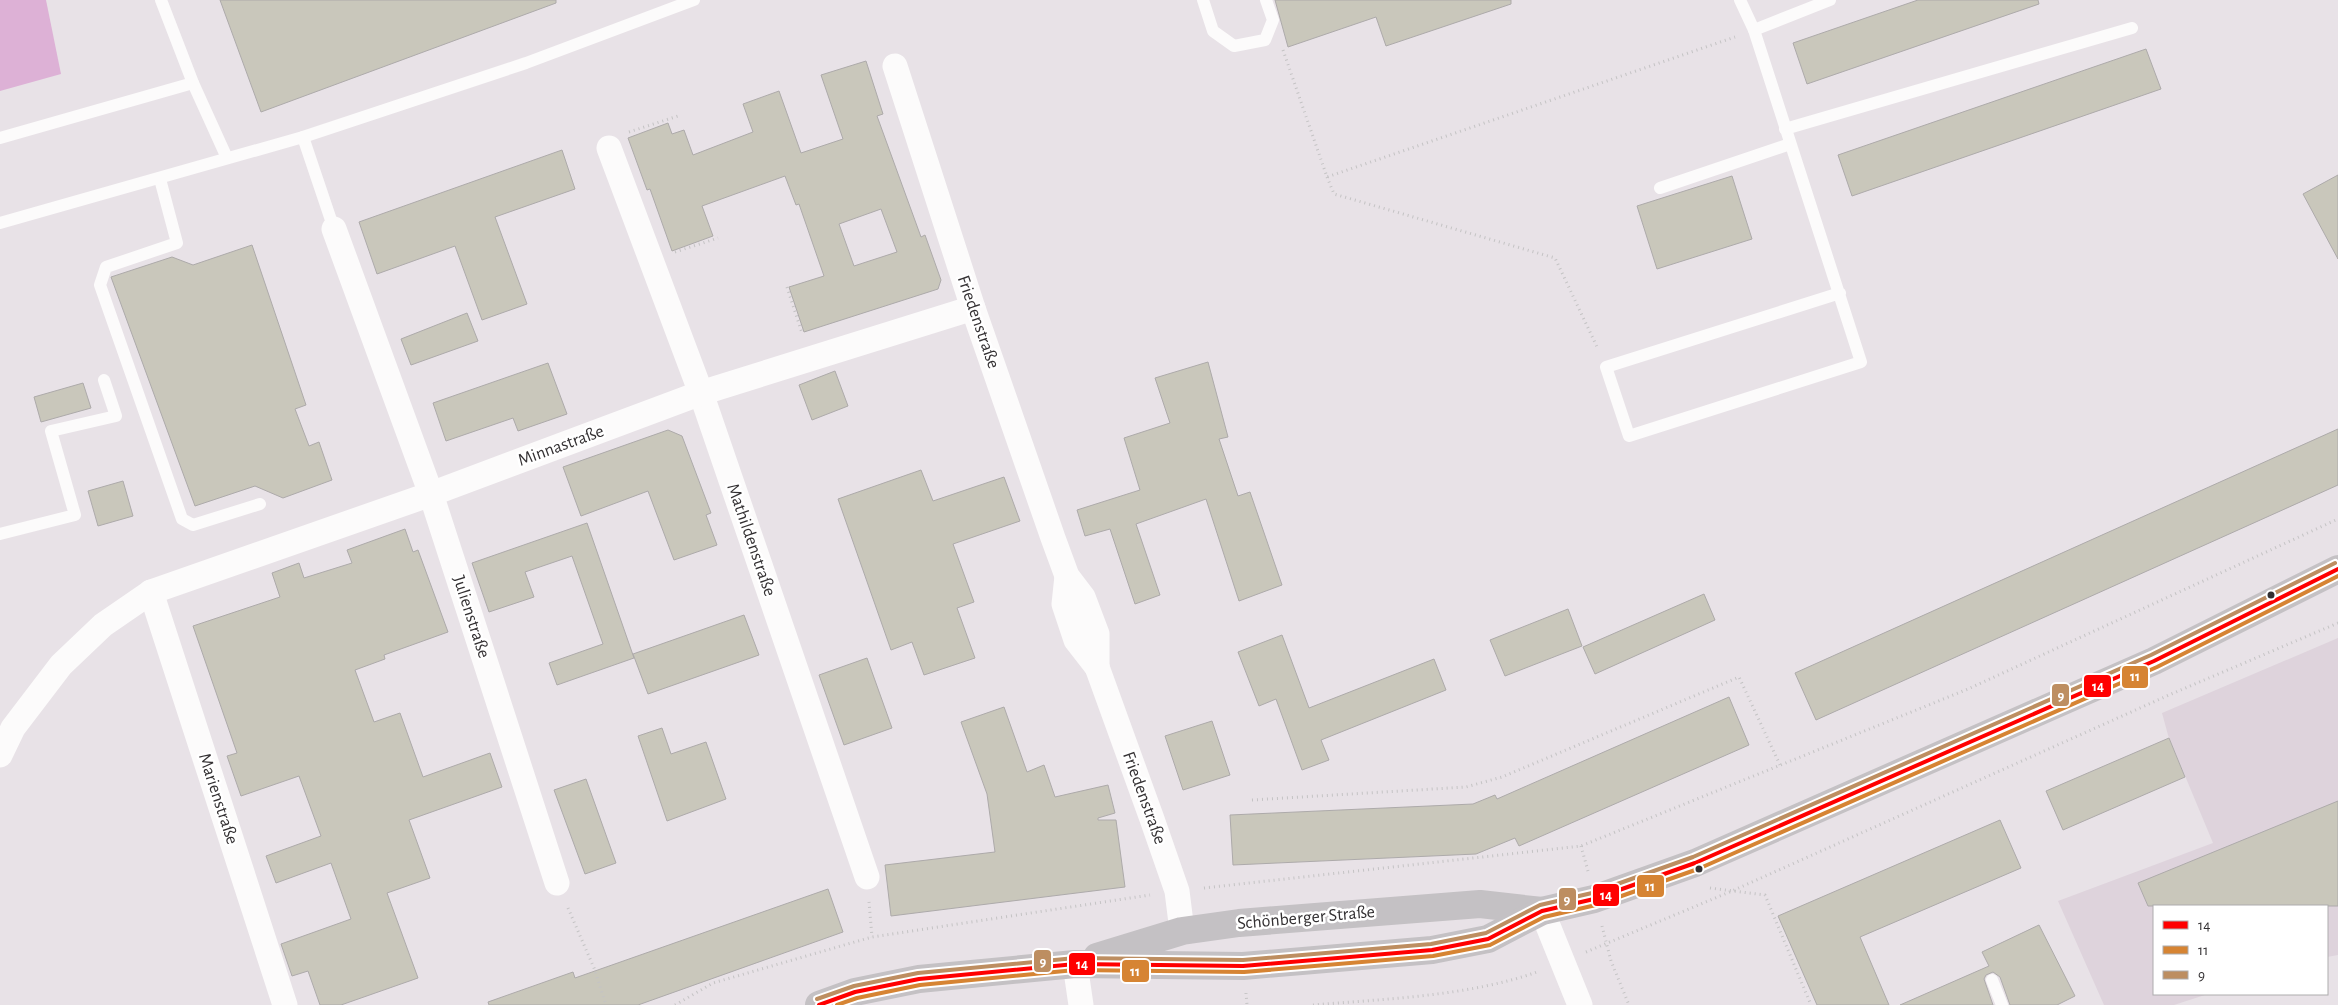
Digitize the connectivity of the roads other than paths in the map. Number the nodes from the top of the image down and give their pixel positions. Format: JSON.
{"nodes":[{"id":1,"x":161,"y":0,"type":"edge"},
{"id":2,"x":694,"y":0,"type":"edge"},
{"id":3,"x":1203,"y":0,"type":"edge"},
{"id":4,"x":1266,"y":0,"type":"edge"},
{"id":5,"x":1740,"y":0,"type":"edge"},
{"id":6,"x":1830,"y":0,"type":"edge"},
{"id":7,"x":1810,"y":3,"type":"edge"},
{"id":8,"x":2132,"y":28,"type":"dead end"},
{"id":9,"x":1754,"y":30,"type":"junction"},
{"id":10,"x":895,"y":66,"type":"dead end"},
{"id":11,"x":193,"y":83,"type":"junction"},
{"id":12,"x":1785,"y":129,"type":"junction"},
{"id":13,"x":303,"y":137,"type":"junction"},
{"id":14,"x":0,"y":138,"type":"edge"},
{"id":15,"x":1790,"y":144,"type":"junction"},
{"id":16,"x":609,"y":148,"type":"road end"},
{"id":17,"x":227,"y":158,"type":"junction"},
{"id":18,"x":160,"y":179,"type":"junction"},
{"id":19,"x":1660,"y":188,"type":"dead end"},
{"id":20,"x":0,"y":223,"type":"edge"},
{"id":21,"x":334,"y":229,"type":"joint"},
{"id":22,"x":1840,"y":293,"type":"junction"},
{"id":23,"x":973,"y":308,"type":"junction"},
{"id":24,"x":104,"y":380,"type":"dead end"},
{"id":25,"x":701,"y":394,"type":"junction"},
{"id":26,"x":431,"y":494,"type":"junction"},
{"id":27,"x":260,"y":504,"type":"dead end"},
{"id":28,"x":0,"y":534,"type":"edge"},
{"id":29,"x":2338,"y":569,"type":"edge"},
{"id":30,"x":151,"y":592,"type":"junction"},
{"id":31,"x":0,"y":755,"type":"edge"},
{"id":32,"x":867,"y":877,"type":"road end"},
{"id":33,"x":557,"y":883,"type":"road end"},
{"id":34,"x":1542,"y":911,"type":"junction"},
{"id":35,"x":1182,"y":931,"type":"junction"},
{"id":36,"x":1074,"y":964,"type":"junction"},
{"id":37,"x":1992,"y":980,"type":"dead end"},
{"id":38,"x":285,"y":1005,"type":"edge"},
{"id":39,"x":819,"y":1005,"type":"edge"},
{"id":40,"x":1081,"y":1005,"type":"edge"},
{"id":41,"x":1580,"y":1005,"type":"edge"},
{"id":42,"x":2002,"y":1005,"type":"edge"}],
"edges":[{"from":1,"to":11,"type":"lane"},
{"from":2,"to":13,"type":"lane"},
{"from":3,"to":4,"type":"lane"},
{"from":5,"to":9,"type":"lane"},
{"from":6,"to":7,"type":"lane"},
{"from":7,"to":9,"type":"lane"},
{"from":8,"to":12,"type":"lane"},
{"from":9,"to":12,"type":"lane"},
{"from":10,"to":23,"type":"street","name":"Friedenstraße"},
{"from":11,"to":14,"type":"lane"},
{"from":11,"to":17,"type":"lane"},
{"from":12,"to":15,"type":"lane"},
{"from":13,"to":17,"type":"lane"},
{"from":13,"to":21,"type":"lane"},
{"from":15,"to":19,"type":"lane"},
{"from":15,"to":22,"type":"lane"},
{"from":16,"to":25,"type":"street","name":"Mathildenstraße"},
{"from":17,"to":18,"type":"lane"},
{"from":18,"to":20,"type":"lane"},
{"from":18,"to":27,"type":"lane"},
{"from":21,"to":26,"type":"street","name":"Julienstraße"},
{"from":22,"to":22,"type":"lane"},
{"from":23,"to":25,"type":"street","name":"Minnastraße"},
{"from":23,"to":35,"type":"street","name":"Friedenstraße"},
{"from":24,"to":28,"type":"lane"},
{"from":25,"to":26,"type":"street","name":"Minnastraße"},
{"from":25,"to":32,"type":"street","name":"Mathildenstraße"},
{"from":26,"to":30,"type":"street","name":"Minnastraße"},
{"from":26,"to":33,"type":"street","name":"Julienstraße"},
{"from":29,"to":34,"type":"main road","name":"Schönberger Straße"},
{"from":30,"to":31,"type":"street","name":"Minnastraße"},
{"from":30,"to":38,"type":"street","name":"Marienstraße"},
{"from":34,"to":35,"type":"main road","name":"Schönberger Straße"},
{"from":34,"to":36,"type":"main road","name":"Schönberger Straße"},
{"from":34,"to":41,"type":"street"},
{"from":35,"to":36,"type":"main road","name":"Schönberger Straße"},
{"from":36,"to":39,"type":"main road","name":"Schönberger Straße"},
{"from":36,"to":40,"type":"street"},
{"from":37,"to":42,"type":"lane"}]}
